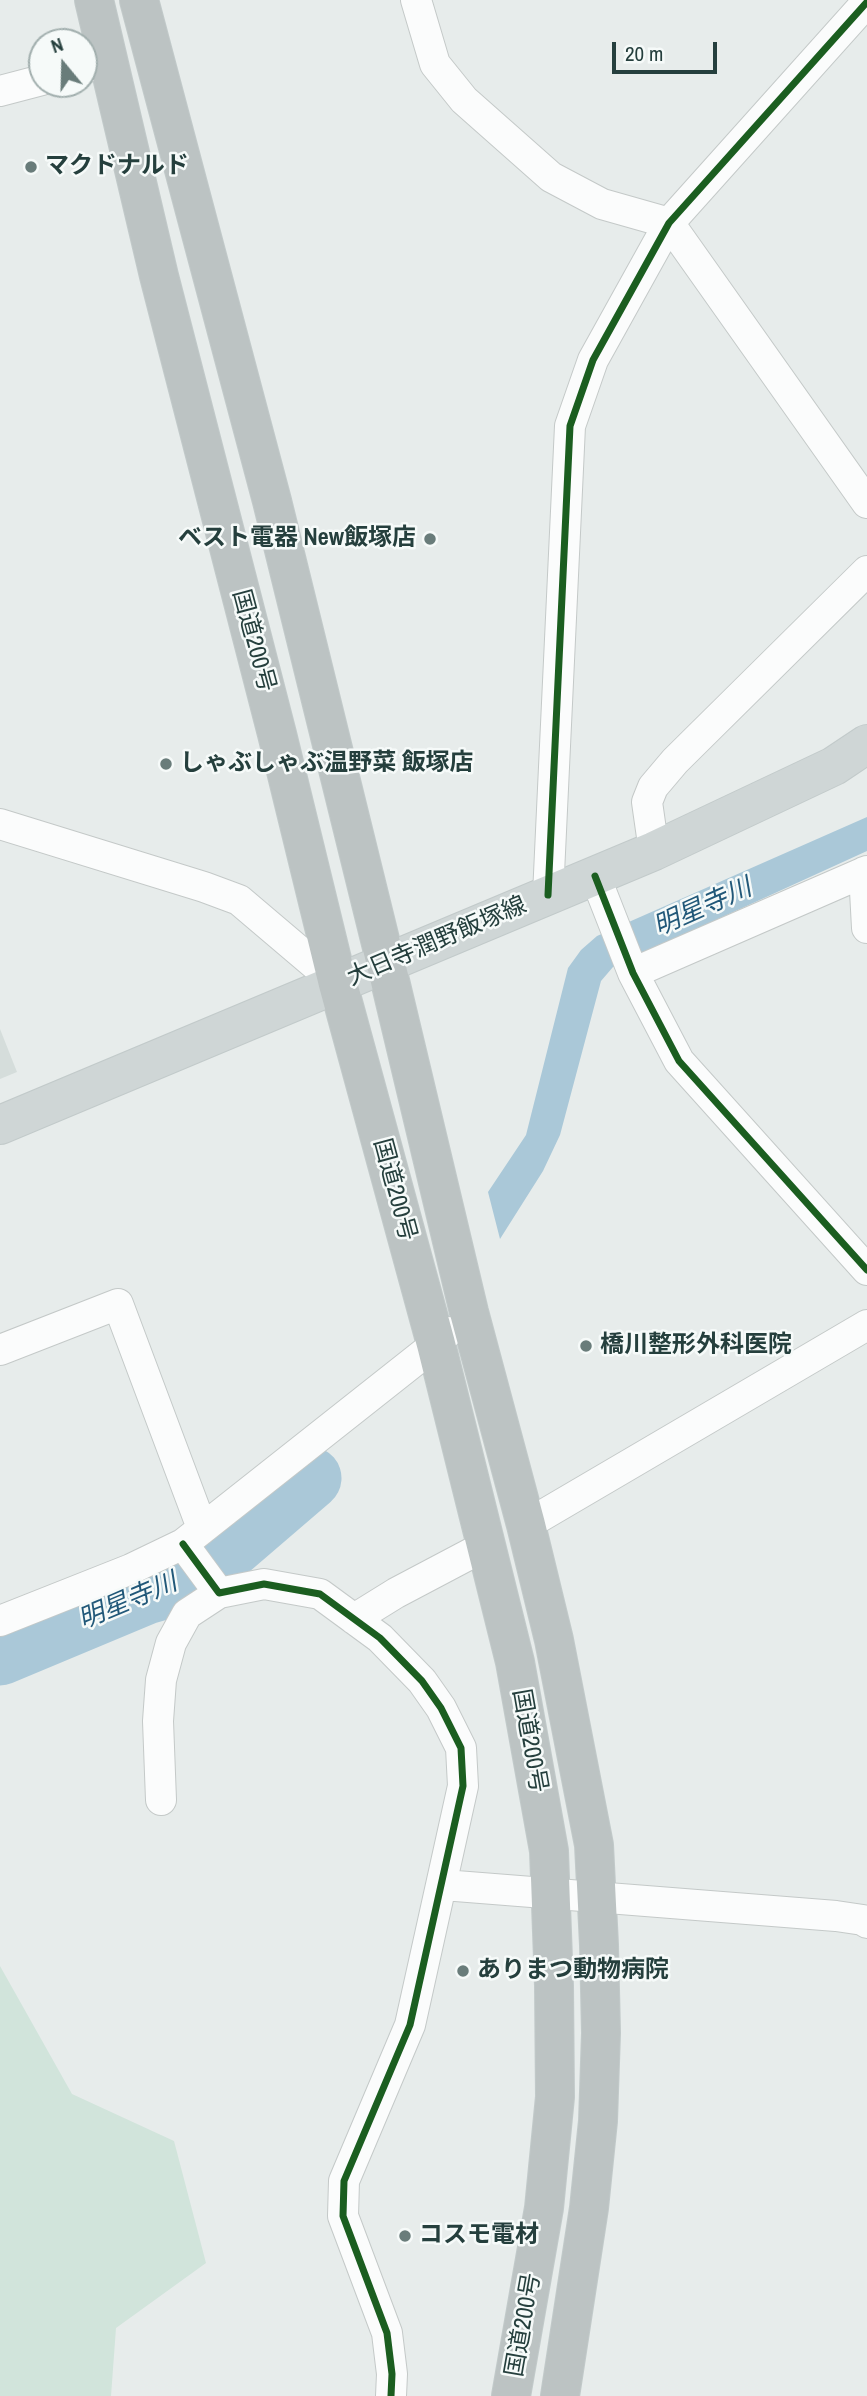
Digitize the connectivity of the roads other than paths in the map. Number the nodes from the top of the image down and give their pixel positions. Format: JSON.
{"nodes":[{"id":1,"x":94,"y":0,"type":"edge"},
{"id":2,"x":139,"y":0,"type":"edge"},
{"id":3,"x":416,"y":0,"type":"edge"},
{"id":4,"x":867,"y":2,"type":"edge"},
{"id":5,"x":95,"y":28,"type":"edge"},
{"id":6,"x":98,"y":72,"type":"edge"},
{"id":7,"x":28,"y":84,"type":"edge"},
{"id":8,"x":0,"y":91,"type":"edge"},
{"id":9,"x":669,"y":223,"type":"junction"},
{"id":10,"x":867,"y":503,"type":"edge"},
{"id":11,"x":867,"y":571,"type":"edge"},
{"id":12,"x":867,"y":744,"type":"edge"},
{"id":13,"x":0,"y":824,"type":"edge"},
{"id":14,"x":654,"y":851,"type":"junction"},
{"id":15,"x":866,"y":872,"type":"edge"},
{"id":16,"x":595,"y":876,"type":"junction"},
{"id":17,"x":548,"y":895,"type":"junction"},
{"id":18,"x":867,"y":928,"type":"edge"},
{"id":19,"x":386,"y":964,"type":"junction"},
{"id":20,"x":631,"y":968,"type":"junction"},
{"id":21,"x":338,"y":984,"type":"junction"},
{"id":22,"x":0,"y":1125,"type":"edge"},
{"id":23,"x":867,"y":1270,"type":"edge"},
{"id":24,"x":469,"y":1312,"type":"junction"},
{"id":25,"x":867,"y":1325,"type":"edge"},
{"id":26,"x":436,"y":1344,"type":"junction"},
{"id":27,"x":0,"y":1350,"type":"edge"},
{"id":28,"x":526,"y":1525,"type":"junction"},
{"id":29,"x":192,"y":1542,"type":"junction"},
{"id":30,"x":485,"y":1546,"type":"junction"},
{"id":31,"x":215,"y":1587,"type":"junction"},
{"id":32,"x":354,"y":1619,"type":"junction"},
{"id":33,"x":0,"y":1621,"type":"edge"},
{"id":34,"x":161,"y":1800,"type":"dead end"},
{"id":35,"x":443,"y":1885,"type":"junction"},
{"id":36,"x":550,"y":1892,"type":"junction"},
{"id":37,"x":597,"y":1896,"type":"junction"},
{"id":38,"x":867,"y":1923,"type":"edge"},
{"id":39,"x":391,"y":2396,"type":"edge"},
{"id":40,"x":511,"y":2396,"type":"edge"},
{"id":41,"x":559,"y":2396,"type":"edge"}],
"edges":[{"from":1,"to":5,"type":"highway","name":"国道200号"},
{"from":2,"to":19,"type":"highway","name":"国道200号"},
{"from":3,"to":9,"type":"street"},
{"from":4,"to":9,"type":"street"},
{"from":6,"to":21,"type":"highway","name":"国道200号"},
{"from":7,"to":8,"type":"street"},
{"from":9,"to":10,"type":"street"},
{"from":9,"to":17,"type":"street"},
{"from":11,"to":14,"type":"street"},
{"from":12,"to":14,"type":"main road","name":"大日寺潤野飯塚線"},
{"from":13,"to":21,"type":"street"},
{"from":14,"to":16,"type":"main road","name":"大日寺潤野飯塚線"},
{"from":15,"to":18,"type":"street"},
{"from":15,"to":20,"type":"street"},
{"from":16,"to":17,"type":"main road","name":"大日寺潤野飯塚線"},
{"from":16,"to":20,"type":"street"},
{"from":17,"to":19,"type":"main road","name":"大日寺潤野飯塚線"},
{"from":19,"to":21,"type":"main road","name":"大日寺潤野飯塚線"},
{"from":19,"to":24,"type":"highway","name":"国道200号"},
{"from":20,"to":23,"type":"street"},
{"from":21,"to":22,"type":"main road","name":"大日寺潤野飯塚線"},
{"from":21,"to":26,"type":"highway","name":"国道200号"},
{"from":24,"to":26,"type":"street"},
{"from":24,"to":28,"type":"highway","name":"国道200号"},
{"from":25,"to":28,"type":"street"},
{"from":26,"to":29,"type":"street"},
{"from":26,"to":30,"type":"highway","name":"国道200号"},
{"from":27,"to":29,"type":"street"},
{"from":28,"to":37,"type":"highway","name":"国道200号"},
{"from":29,"to":31,"type":"street"},
{"from":29,"to":33,"type":"street"},
{"from":30,"to":32,"type":"street"},
{"from":30,"to":36,"type":"highway","name":"国道200号"},
{"from":31,"to":32,"type":"street"},
{"from":31,"to":34,"type":"street"},
{"from":32,"to":35,"type":"street"},
{"from":35,"to":36,"type":"street"},
{"from":35,"to":39,"type":"street"},
{"from":36,"to":37,"type":"street"},
{"from":36,"to":40,"type":"highway","name":"国道200号"},
{"from":37,"to":38,"type":"street"},
{"from":37,"to":41,"type":"highway","name":"国道200号"}]}
